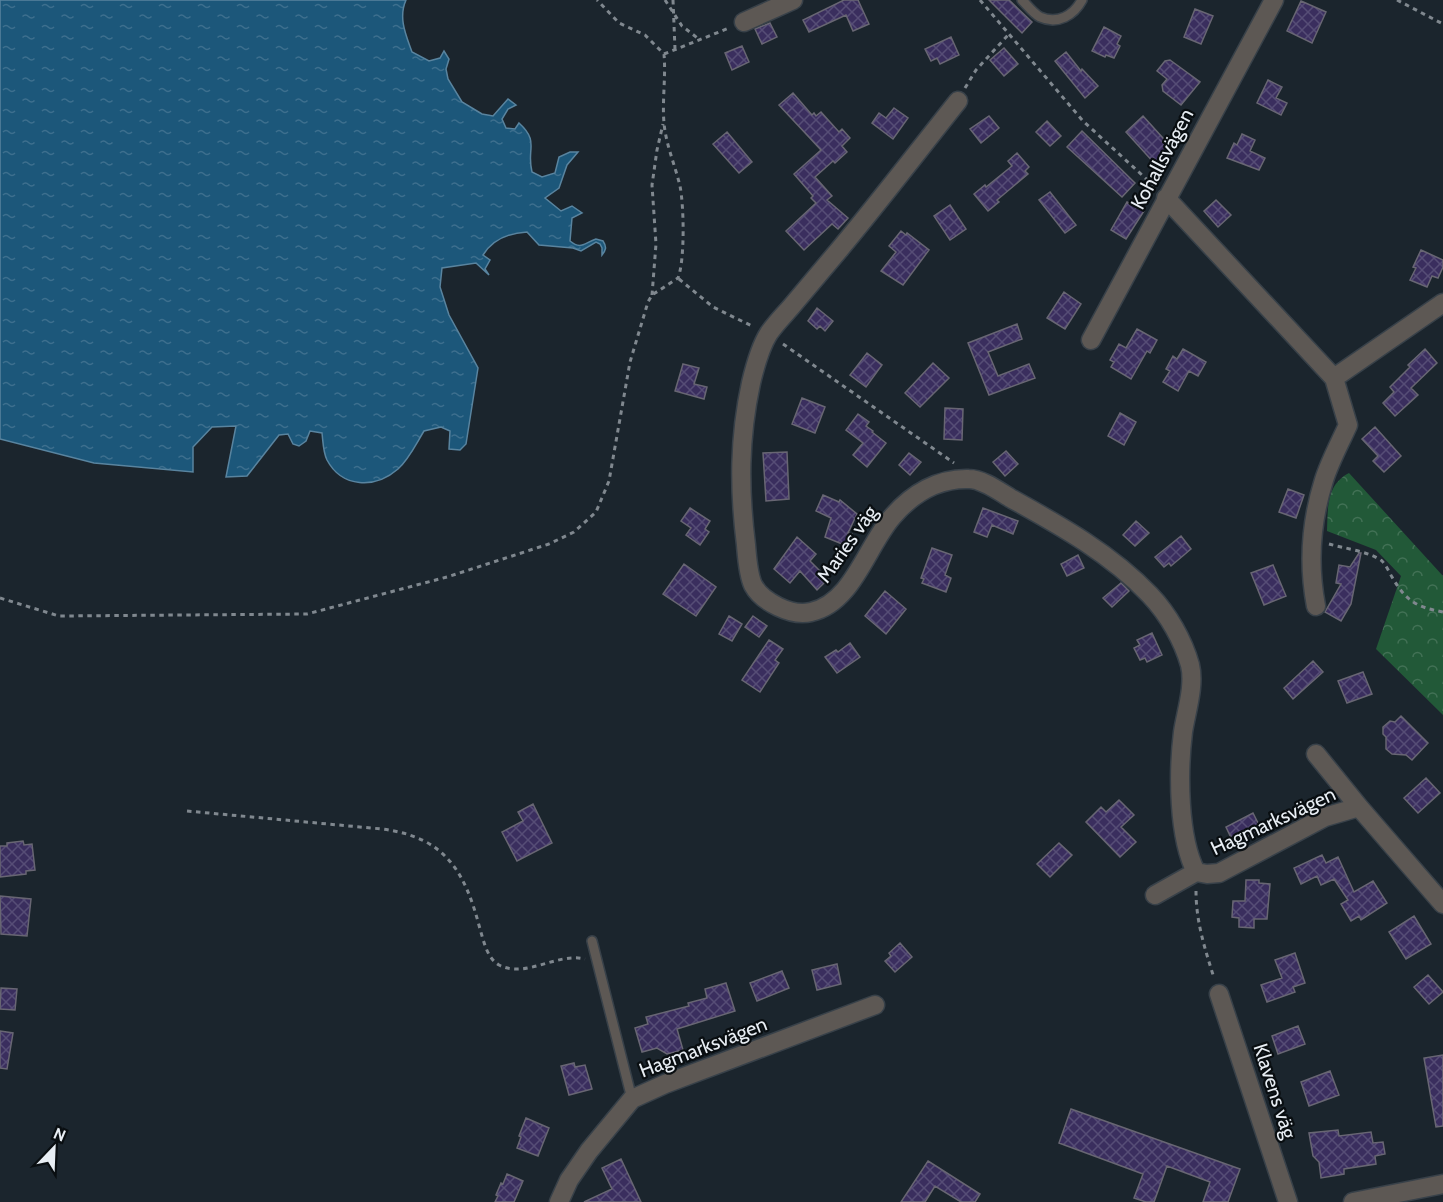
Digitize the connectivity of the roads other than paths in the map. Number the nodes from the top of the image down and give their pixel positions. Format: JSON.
{"nodes":[{"id":1,"x":793,"y":0,"type":"edge"},
{"id":2,"x":1022,"y":0,"type":"edge"},
{"id":3,"x":1082,"y":0,"type":"edge"},
{"id":4,"x":1274,"y":0,"type":"edge"},
{"id":5,"x":744,"y":22,"type":"road end"},
{"id":6,"x":958,"y":102,"type":"road end"},
{"id":7,"x":1166,"y":198,"type":"junction"},
{"id":8,"x":1443,"y":303,"type":"edge"},
{"id":9,"x":1091,"y":340,"type":"dead end"},
{"id":10,"x":1334,"y":378,"type":"junction"},
{"id":11,"x":1316,"y":606,"type":"dead end"},
{"id":12,"x":1316,"y":754,"type":"dead end"},
{"id":13,"x":1359,"y":807,"type":"junction"},
{"id":14,"x":1196,"y":872,"type":"junction"},
{"id":15,"x":1155,"y":895,"type":"dead end"},
{"id":16,"x":1443,"y":903,"type":"edge"},
{"id":17,"x":592,"y":941,"type":"dead end"},
{"id":18,"x":1219,"y":994,"type":"road end"},
{"id":19,"x":875,"y":1005,"type":"dead end"},
{"id":20,"x":632,"y":1099,"type":"junction"},
{"id":21,"x":1443,"y":1184,"type":"edge"},
{"id":22,"x":559,"y":1202,"type":"edge"},
{"id":23,"x":1288,"y":1202,"type":"edge"},
{"id":24,"x":1353,"y":1202,"type":"edge"}],
"edges":[{"from":1,"to":5,"type":"street"},
{"from":2,"to":3,"type":"lane"},
{"from":4,"to":7,"type":"street","name":"Kohallsvägen"},
{"from":6,"to":14,"type":"street","name":"Maries väg"},
{"from":7,"to":9,"type":"street","name":"Kohallsvägen"},
{"from":7,"to":10,"type":"street"},
{"from":8,"to":10,"type":"street"},
{"from":10,"to":11,"type":"street"},
{"from":12,"to":13,"type":"street"},
{"from":13,"to":14,"type":"street","name":"Hagmarksvägen"},
{"from":13,"to":16,"type":"street","name":"Hagmarksvägen"},
{"from":14,"to":15,"type":"street","name":"Hagmarksvägen"},
{"from":17,"to":20,"type":"lane"},
{"from":18,"to":23,"type":"street","name":"Klavens väg"},
{"from":19,"to":20,"type":"street","name":"Hagmarksvägen"},
{"from":20,"to":22,"type":"street","name":"Hagmarksvägen"},
{"from":21,"to":24,"type":"street"}]}
